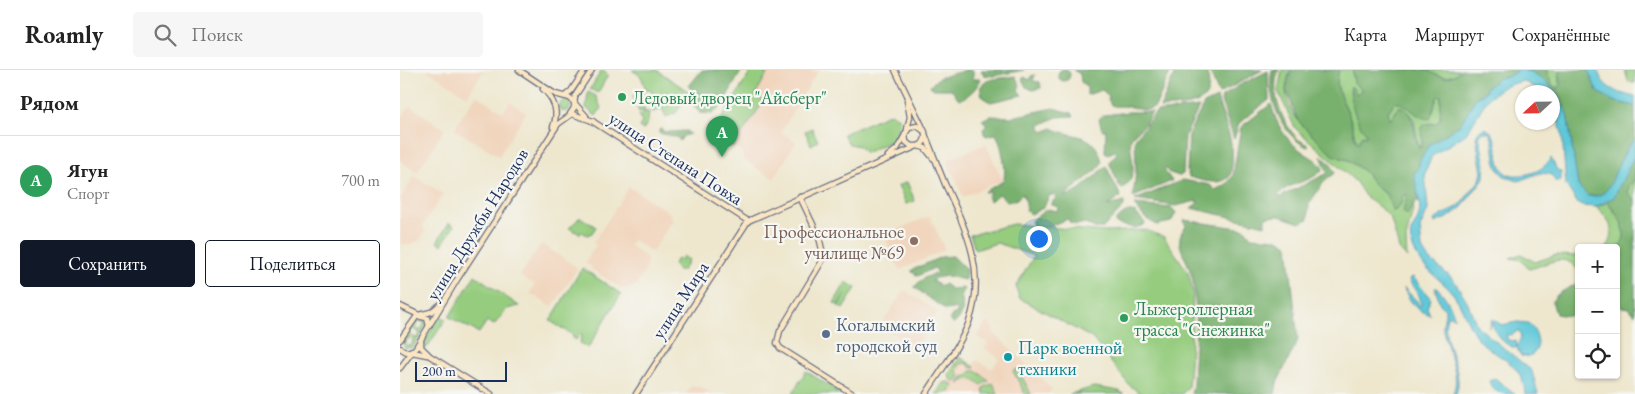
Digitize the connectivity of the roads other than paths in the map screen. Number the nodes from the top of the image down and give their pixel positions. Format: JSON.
{"nodes":[{"id":1,"x":519,"y":70,"type":"edge"},
{"id":2,"x":585,"y":70,"type":"edge"},
{"id":3,"x":592,"y":70,"type":"edge"},
{"id":4,"x":895,"y":70,"type":"edge"},
{"id":5,"x":536,"y":82,"type":"junction"},
{"id":6,"x":903,"y":86,"type":"junction"},
{"id":7,"x":564,"y":96,"type":"junction"},
{"id":8,"x":574,"y":103,"type":"junction"},
{"id":9,"x":556,"y":108,"type":"junction"},
{"id":10,"x":569,"y":115,"type":"junction"},
{"id":11,"x":593,"y":121,"type":"junction"},
{"id":12,"x":551,"y":132,"type":"junction"},
{"id":13,"x":924,"y":132,"type":"junction"},
{"id":14,"x":906,"y":133,"type":"junction"},
{"id":15,"x":916,"y":147,"type":"junction"},
{"id":16,"x":880,"y":161,"type":"junction"},
{"id":17,"x":942,"y":177,"type":"junction"},
{"id":18,"x":800,"y":197,"type":"junction"},
{"id":19,"x":748,"y":220,"type":"junction"},
{"id":20,"x":444,"y":302,"type":"junction"},
{"id":21,"x":400,"y":306,"type":"edge"},
{"id":22,"x":406,"y":309,"type":"junction"},
{"id":23,"x":419,"y":315,"type":"junction"},
{"id":24,"x":411,"y":322,"type":"junction"},
{"id":25,"x":428,"y":330,"type":"junction"},
{"id":26,"x":422,"y":338,"type":"junction"},
{"id":27,"x":400,"y":340,"type":"edge"},
{"id":28,"x":400,"y":348,"type":"edge"},
{"id":29,"x":412,"y":352,"type":"junction"},
{"id":30,"x":430,"y":356,"type":"junction"},
{"id":31,"x":400,"y":368,"type":"edge"},
{"id":32,"x":491,"y":394,"type":"edge"},
{"id":33,"x":636,"y":394,"type":"edge"},
{"id":34,"x":853,"y":394,"type":"edge"},
{"id":35,"x":926,"y":394,"type":"edge"}],
"edges":[{"from":1,"to":5,"type":"street"},
{"from":2,"to":7,"type":"street"},
{"from":3,"to":8,"type":"street"},
{"from":4,"to":6,"type":"street"},
{"from":5,"to":7,"type":"street"},
{"from":5,"to":9,"type":"street"},
{"from":6,"to":13,"type":"street"},
{"from":6,"to":14,"type":"street"},
{"from":7,"to":8,"type":"street"},
{"from":7,"to":9,"type":"street"},
{"from":8,"to":10,"type":"street"},
{"from":8,"to":11,"type":"street"},
{"from":9,"to":10,"type":"street"},
{"from":9,"to":12,"type":"street"},
{"from":10,"to":11,"type":"street"},
{"from":10,"to":12,"type":"street"},
{"from":11,"to":19,"type":"street","name":"улица Степана Повха"},
{"from":12,"to":20,"type":"street","name":"улица Дружбы Народов"},
{"from":13,"to":14,"type":"street"},
{"from":13,"to":15,"type":"street"},
{"from":13,"to":17,"type":"street"},
{"from":14,"to":15,"type":"street"},
{"from":14,"to":16,"type":"street","name":"улица Степана Повха"},
{"from":15,"to":16,"type":"street","name":"улица Степана Повха"},
{"from":15,"to":17,"type":"street"},
{"from":16,"to":18,"type":"street","name":"улица Степана Повха"},
{"from":17,"to":35,"type":"street"},
{"from":18,"to":19,"type":"street","name":"улица Степана Повха"},
{"from":18,"to":34,"type":"street"},
{"from":19,"to":33,"type":"street","name":"улица Мира"},
{"from":20,"to":23,"type":"street"},
{"from":20,"to":25,"type":"street","name":"улица Дружбы Народов"},
{"from":21,"to":22,"type":"street"},
{"from":22,"to":23,"type":"street"},
{"from":22,"to":24,"type":"street"},
{"from":23,"to":24,"type":"street","name":"улица Дружбы Народов"},
{"from":23,"to":25,"type":"street","name":"улица Дружбы Народов"},
{"from":24,"to":27,"type":"street","name":"улица Дружбы Народов"},
{"from":25,"to":26,"type":"street","name":"улица Дружбы Народов"},
{"from":26,"to":29,"type":"street","name":"улица Дружбы Народов"},
{"from":26,"to":30,"type":"street"},
{"from":28,"to":29,"type":"street"},
{"from":29,"to":30,"type":"street"},
{"from":29,"to":31,"type":"street","name":"улица Дружбы Народов"},
{"from":30,"to":32,"type":"street"}]}
